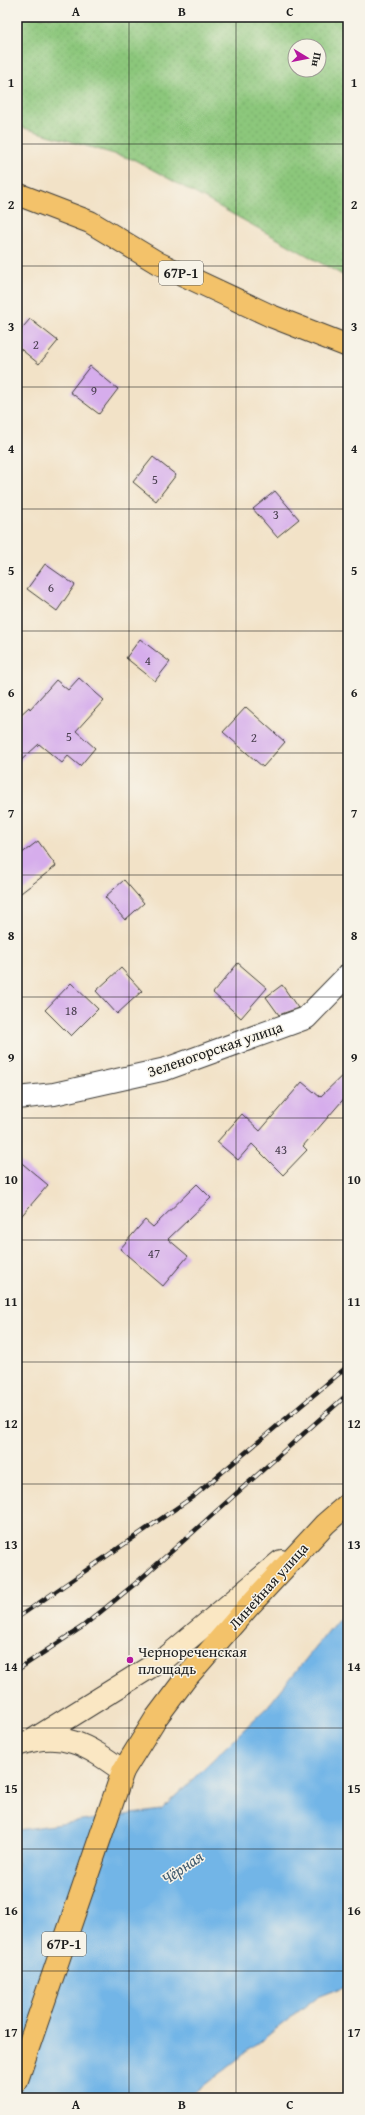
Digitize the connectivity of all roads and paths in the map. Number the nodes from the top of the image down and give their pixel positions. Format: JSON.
{"nodes":[{"id":1,"x":17,"y":194,"type":"edge"},
{"id":2,"x":348,"y":346,"type":"edge"},
{"id":3,"x":348,"y":975,"type":"edge"},
{"id":4,"x":17,"y":1098,"type":"edge"},
{"id":5,"x":348,"y":1504,"type":"edge"},
{"id":6,"x":325,"y":1524,"type":"junction"},
{"id":7,"x":26,"y":1742,"type":"edge"},
{"id":8,"x":123,"y":1771,"type":"junction"},
{"id":9,"x":17,"y":2080,"type":"edge"}],
"edges":[{"from":1,"to":2,"type":"main road","number":"67Р-1"},
{"from":3,"to":4,"type":"street","name":"Зеленогорская улица"},
{"from":5,"to":6,"type":"main road","name":"Линейная улица","number":"67Р-1"},
{"from":6,"to":7,"type":"main road"},
{"from":6,"to":8,"type":"main road","name":"Линейная улица","number":"67Р-1"},
{"from":7,"to":8,"type":"main road"},
{"from":8,"to":9,"type":"main road","number":"67Р-1"}]}
